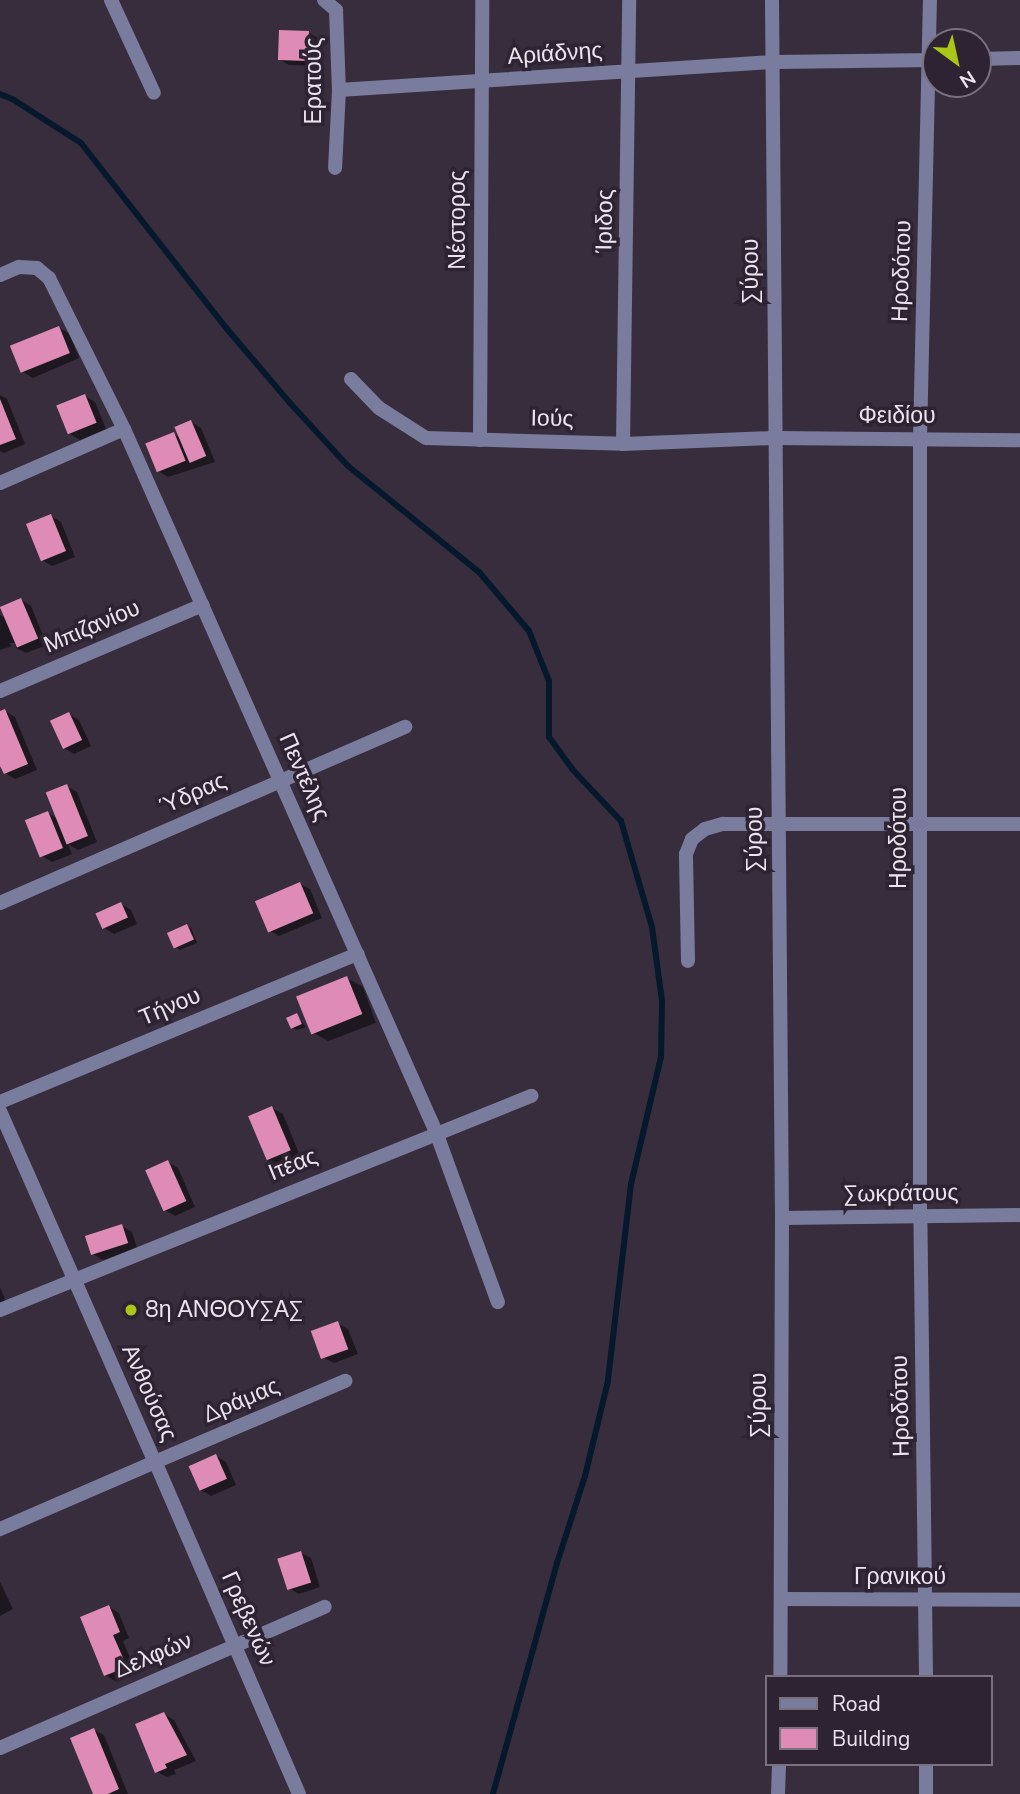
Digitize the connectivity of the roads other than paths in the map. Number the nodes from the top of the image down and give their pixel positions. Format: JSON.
{"nodes":[{"id":1,"x":111,"y":0,"type":"edge"},
{"id":2,"x":324,"y":0,"type":"edge"},
{"id":3,"x":482,"y":0,"type":"edge"},
{"id":4,"x":629,"y":0,"type":"edge"},
{"id":5,"x":772,"y":0,"type":"edge"},
{"id":6,"x":930,"y":0,"type":"edge"},
{"id":7,"x":931,"y":28,"type":"edge"},
{"id":8,"x":1020,"y":58,"type":"edge"},
{"id":9,"x":992,"y":59,"type":"edge"},
{"id":10,"x":922,"y":60,"type":"edge"},
{"id":11,"x":774,"y":62,"type":"junction"},
{"id":12,"x":630,"y":72,"type":"junction"},
{"id":13,"x":480,"y":81,"type":"junction"},
{"id":14,"x":340,"y":90,"type":"junction"},
{"id":15,"x":154,"y":93,"type":"dead end"},
{"id":16,"x":932,"y":98,"type":"edge"},
{"id":17,"x":335,"y":168,"type":"dead end"},
{"id":18,"x":0,"y":275,"type":"edge"},
{"id":19,"x":351,"y":379,"type":"dead end"},
{"id":20,"x":124,"y":429,"type":"junction"},
{"id":21,"x":773,"y":438,"type":"junction"},
{"id":22,"x":920,"y":438,"type":"junction"},
{"id":23,"x":480,"y":440,"type":"junction"},
{"id":24,"x":1020,"y":440,"type":"edge"},
{"id":25,"x":623,"y":444,"type":"junction"},
{"id":26,"x":0,"y":483,"type":"edge"},
{"id":27,"x":203,"y":605,"type":"junction"},
{"id":28,"x":0,"y":691,"type":"edge"},
{"id":29,"x":405,"y":727,"type":"dead end"},
{"id":30,"x":281,"y":781,"type":"junction"},
{"id":31,"x":922,"y":824,"type":"junction"},
{"id":32,"x":1020,"y":824,"type":"edge"},
{"id":33,"x":777,"y":825,"type":"junction"},
{"id":34,"x":0,"y":903,"type":"edge"},
{"id":35,"x":358,"y":954,"type":"junction"},
{"id":36,"x":688,"y":961,"type":"dead end"},
{"id":37,"x":531,"y":1096,"type":"dead end"},
{"id":38,"x":0,"y":1102,"type":"edge"},
{"id":39,"x":0,"y":1111,"type":"edge"},
{"id":40,"x":436,"y":1132,"type":"junction"},
{"id":41,"x":1020,"y":1215,"type":"edge"},
{"id":42,"x":920,"y":1216,"type":"junction"},
{"id":43,"x":782,"y":1218,"type":"junction"},
{"id":44,"x":73,"y":1278,"type":"junction"},
{"id":45,"x":498,"y":1302,"type":"dead end"},
{"id":46,"x":0,"y":1310,"type":"edge"},
{"id":47,"x":345,"y":1381,"type":"dead end"},
{"id":48,"x":155,"y":1462,"type":"junction"},
{"id":49,"x":0,"y":1529,"type":"edge"},
{"id":50,"x":780,"y":1599,"type":"junction"},
{"id":51,"x":927,"y":1600,"type":"junction"},
{"id":52,"x":1020,"y":1600,"type":"edge"},
{"id":53,"x":325,"y":1607,"type":"dead end"},
{"id":54,"x":235,"y":1646,"type":"junction"},
{"id":55,"x":780,"y":1675,"type":"edge"},
{"id":56,"x":926,"y":1675,"type":"edge"},
{"id":57,"x":0,"y":1748,"type":"edge"},
{"id":58,"x":779,"y":1766,"type":"edge"},
{"id":59,"x":926,"y":1766,"type":"edge"},
{"id":60,"x":299,"y":1794,"type":"edge"},
{"id":61,"x":778,"y":1794,"type":"edge"},
{"id":62,"x":926,"y":1794,"type":"edge"}],
"edges":[{"from":1,"to":15,"type":"street"},
{"from":2,"to":14,"type":"street","name":"Ερατούς"},
{"from":3,"to":13,"type":"street","name":"Νέστορος"},
{"from":4,"to":12,"type":"street","name":"Ίριδος"},
{"from":5,"to":11,"type":"street","name":"Σύρου"},
{"from":6,"to":7,"type":"street","name":"Ηροδότου"},
{"from":8,"to":9,"type":"street"},
{"from":10,"to":11,"type":"street","name":"Αριάδνης"},
{"from":11,"to":12,"type":"street","name":"Αριάδνης"},
{"from":11,"to":21,"type":"street","name":"Σύρου"},
{"from":12,"to":13,"type":"street","name":"Αριάδνης"},
{"from":12,"to":25,"type":"street","name":"Ίριδος"},
{"from":13,"to":14,"type":"street","name":"Αριάδνης"},
{"from":13,"to":23,"type":"street","name":"Νέστορος"},
{"from":14,"to":17,"type":"street","name":"Ερατούς"},
{"from":16,"to":22,"type":"street","name":"Ηροδότου"},
{"from":18,"to":20,"type":"street","name":"Πεντέλης"},
{"from":19,"to":23,"type":"street","name":"Ιούς"},
{"from":20,"to":26,"type":"street"},
{"from":20,"to":27,"type":"street","name":"Πεντέλης"},
{"from":21,"to":22,"type":"street","name":"Φειδίου"},
{"from":21,"to":25,"type":"street","name":"Ιούς"},
{"from":21,"to":33,"type":"street","name":"Σύρου"},
{"from":22,"to":24,"type":"street","name":"Φειδίου"},
{"from":22,"to":31,"type":"street","name":"Ηροδότου"},
{"from":23,"to":25,"type":"street","name":"Ιούς"},
{"from":27,"to":28,"type":"street","name":"Μπιζανίου"},
{"from":27,"to":30,"type":"street","name":"Πεντέλης"},
{"from":29,"to":30,"type":"street","name":"Ύδρας"},
{"from":30,"to":34,"type":"street","name":"Ύδρας"},
{"from":30,"to":35,"type":"street","name":"Πεντέλης"},
{"from":31,"to":32,"type":"street"},
{"from":31,"to":33,"type":"street"},
{"from":31,"to":42,"type":"street","name":"Ηροδότου"},
{"from":33,"to":36,"type":"street"},
{"from":33,"to":43,"type":"street","name":"Σύρου"},
{"from":35,"to":38,"type":"street","name":"Τήνου"},
{"from":35,"to":40,"type":"street","name":"Πεντέλης"},
{"from":37,"to":40,"type":"street","name":"Ιτέας"},
{"from":39,"to":44,"type":"street","name":"Ανθούσας"},
{"from":40,"to":44,"type":"street","name":"Ιτέας"},
{"from":40,"to":45,"type":"street","name":"Πεντέλης"},
{"from":41,"to":42,"type":"street","name":"Σωκράτους"},
{"from":42,"to":43,"type":"street","name":"Σωκράτους"},
{"from":42,"to":51,"type":"street","name":"Ηροδότου"},
{"from":43,"to":50,"type":"street","name":"Σύρου"},
{"from":44,"to":46,"type":"street","name":"Ιτέας"},
{"from":44,"to":48,"type":"street","name":"Ανθούσας"},
{"from":47,"to":48,"type":"street","name":"Δράμας"},
{"from":48,"to":49,"type":"street","name":"Ανθούσας"},
{"from":48,"to":54,"type":"street","name":"Γρεβενών"},
{"from":50,"to":51,"type":"street","name":"Γρανικού"},
{"from":50,"to":55,"type":"street","name":"Σύρου"},
{"from":51,"to":52,"type":"street","name":"Γρανικού"},
{"from":51,"to":56,"type":"street","name":"Ηροδότου"},
{"from":53,"to":54,"type":"street","name":"Δελφών"},
{"from":54,"to":57,"type":"street","name":"Δελφών"},
{"from":54,"to":60,"type":"street","name":"Γρεβενών"},
{"from":58,"to":61,"type":"street"},
{"from":59,"to":62,"type":"street"}]}
